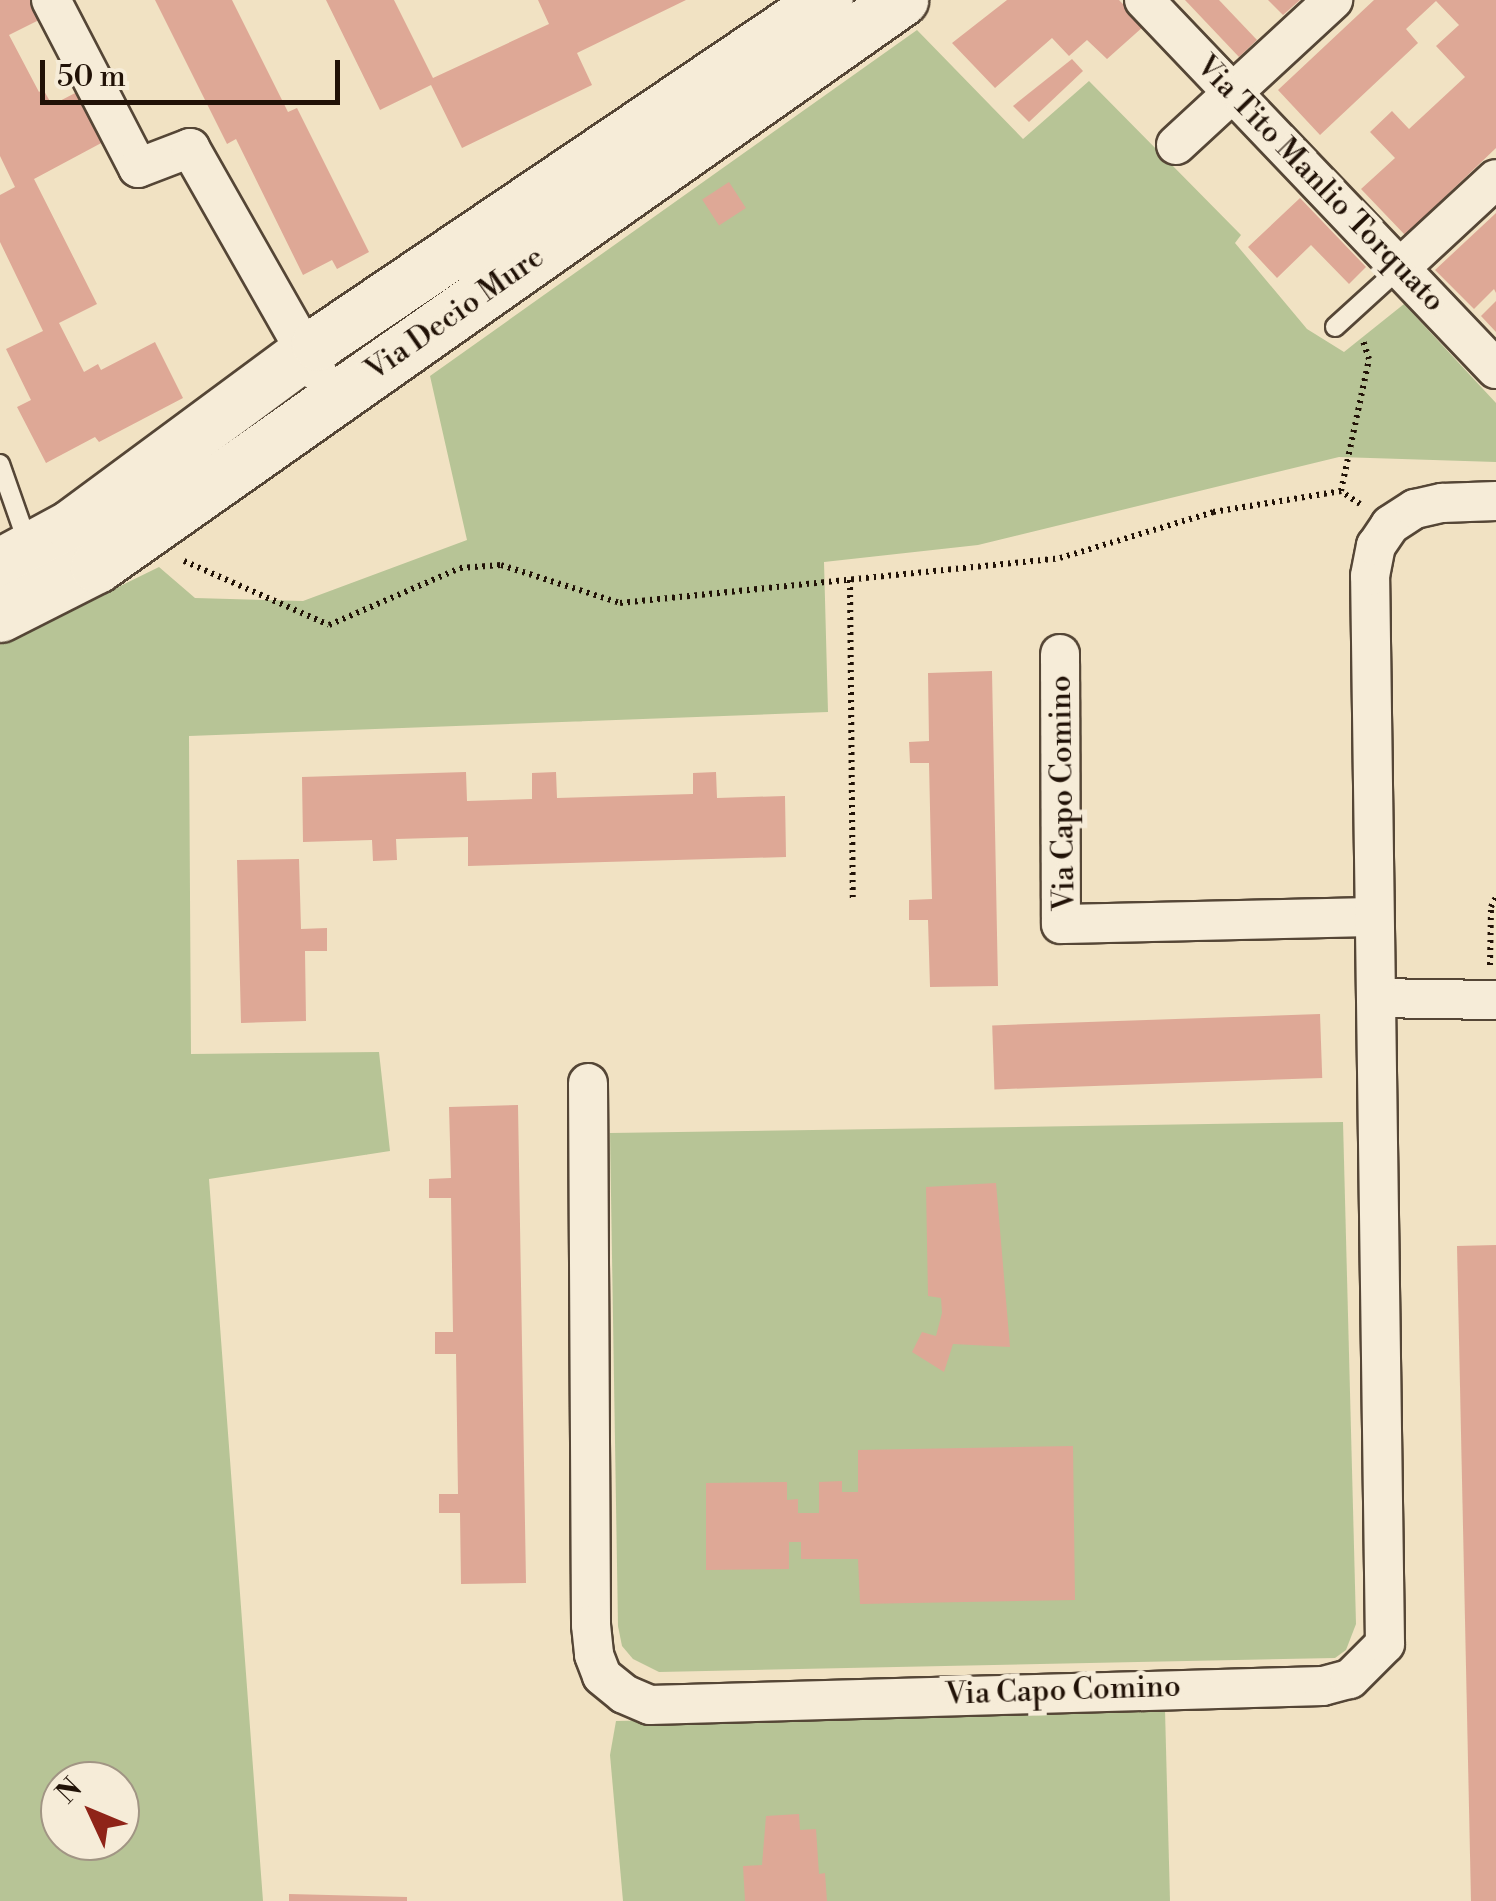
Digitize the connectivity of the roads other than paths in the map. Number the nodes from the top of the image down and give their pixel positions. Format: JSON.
{"nodes":[{"id":1,"x":50,"y":0,"type":"edge"},
{"id":2,"x":902,"y":0,"type":"edge"},
{"id":3,"x":1144,"y":0,"type":"edge"},
{"id":4,"x":1333,"y":0,"type":"edge"},
{"id":5,"x":805,"y":21,"type":"edge"},
{"id":6,"x":1231,"y":92,"type":"junction"},
{"id":7,"x":1176,"y":145,"type":"dead end"},
{"id":8,"x":1496,"y":179,"type":"edge"},
{"id":9,"x":1401,"y":268,"type":"junction"},
{"id":10,"x":1335,"y":327,"type":"dead end"},
{"id":11,"x":307,"y":352,"type":"junction"},
{"id":12,"x":1496,"y":368,"type":"edge"},
{"id":13,"x":332,"y":401,"type":"junction"},
{"id":14,"x":0,"y":464,"type":"edge"},
{"id":15,"x":1496,"y":500,"type":"edge"},
{"id":16,"x":15,"y":557,"type":"edge"},
{"id":17,"x":0,"y":616,"type":"edge"},
{"id":18,"x":1060,"y":654,"type":"dead end"},
{"id":19,"x":1374,"y":917,"type":"junction"},
{"id":20,"x":1376,"y":998,"type":"junction"},
{"id":21,"x":1492,"y":1000,"type":"edge"},
{"id":22,"x":588,"y":1083,"type":"dead end"}],
"edges":[{"from":1,"to":11,"type":"street"},
{"from":2,"to":5,"type":"street","name":"Via Decio Mure"},
{"from":3,"to":6,"type":"street","name":"Via Tito Manlio Torquato"},
{"from":4,"to":6,"type":"street"},
{"from":5,"to":11,"type":"street","name":"Via Decio Mure"},
{"from":5,"to":13,"type":"street","name":"Via Decio Mure"},
{"from":6,"to":7,"type":"street"},
{"from":6,"to":9,"type":"street","name":"Via Tito Manlio Torquato"},
{"from":8,"to":9,"type":"street"},
{"from":9,"to":10,"type":"lane"},
{"from":9,"to":12,"type":"street","name":"Via Tito Manlio Torquato"},
{"from":11,"to":13,"type":"street"},
{"from":11,"to":16,"type":"street","name":"Via Decio Mure"},
{"from":13,"to":17,"type":"street","name":"Via Decio Mure"},
{"from":14,"to":16,"type":"lane"},
{"from":15,"to":19,"type":"street","name":"Via Capo Comino"},
{"from":18,"to":19,"type":"street","name":"Via Capo Comino"},
{"from":19,"to":20,"type":"street","name":"Via Capo Comino"},
{"from":20,"to":21,"type":"street"},
{"from":20,"to":22,"type":"street","name":"Via Capo Comino"}]}
